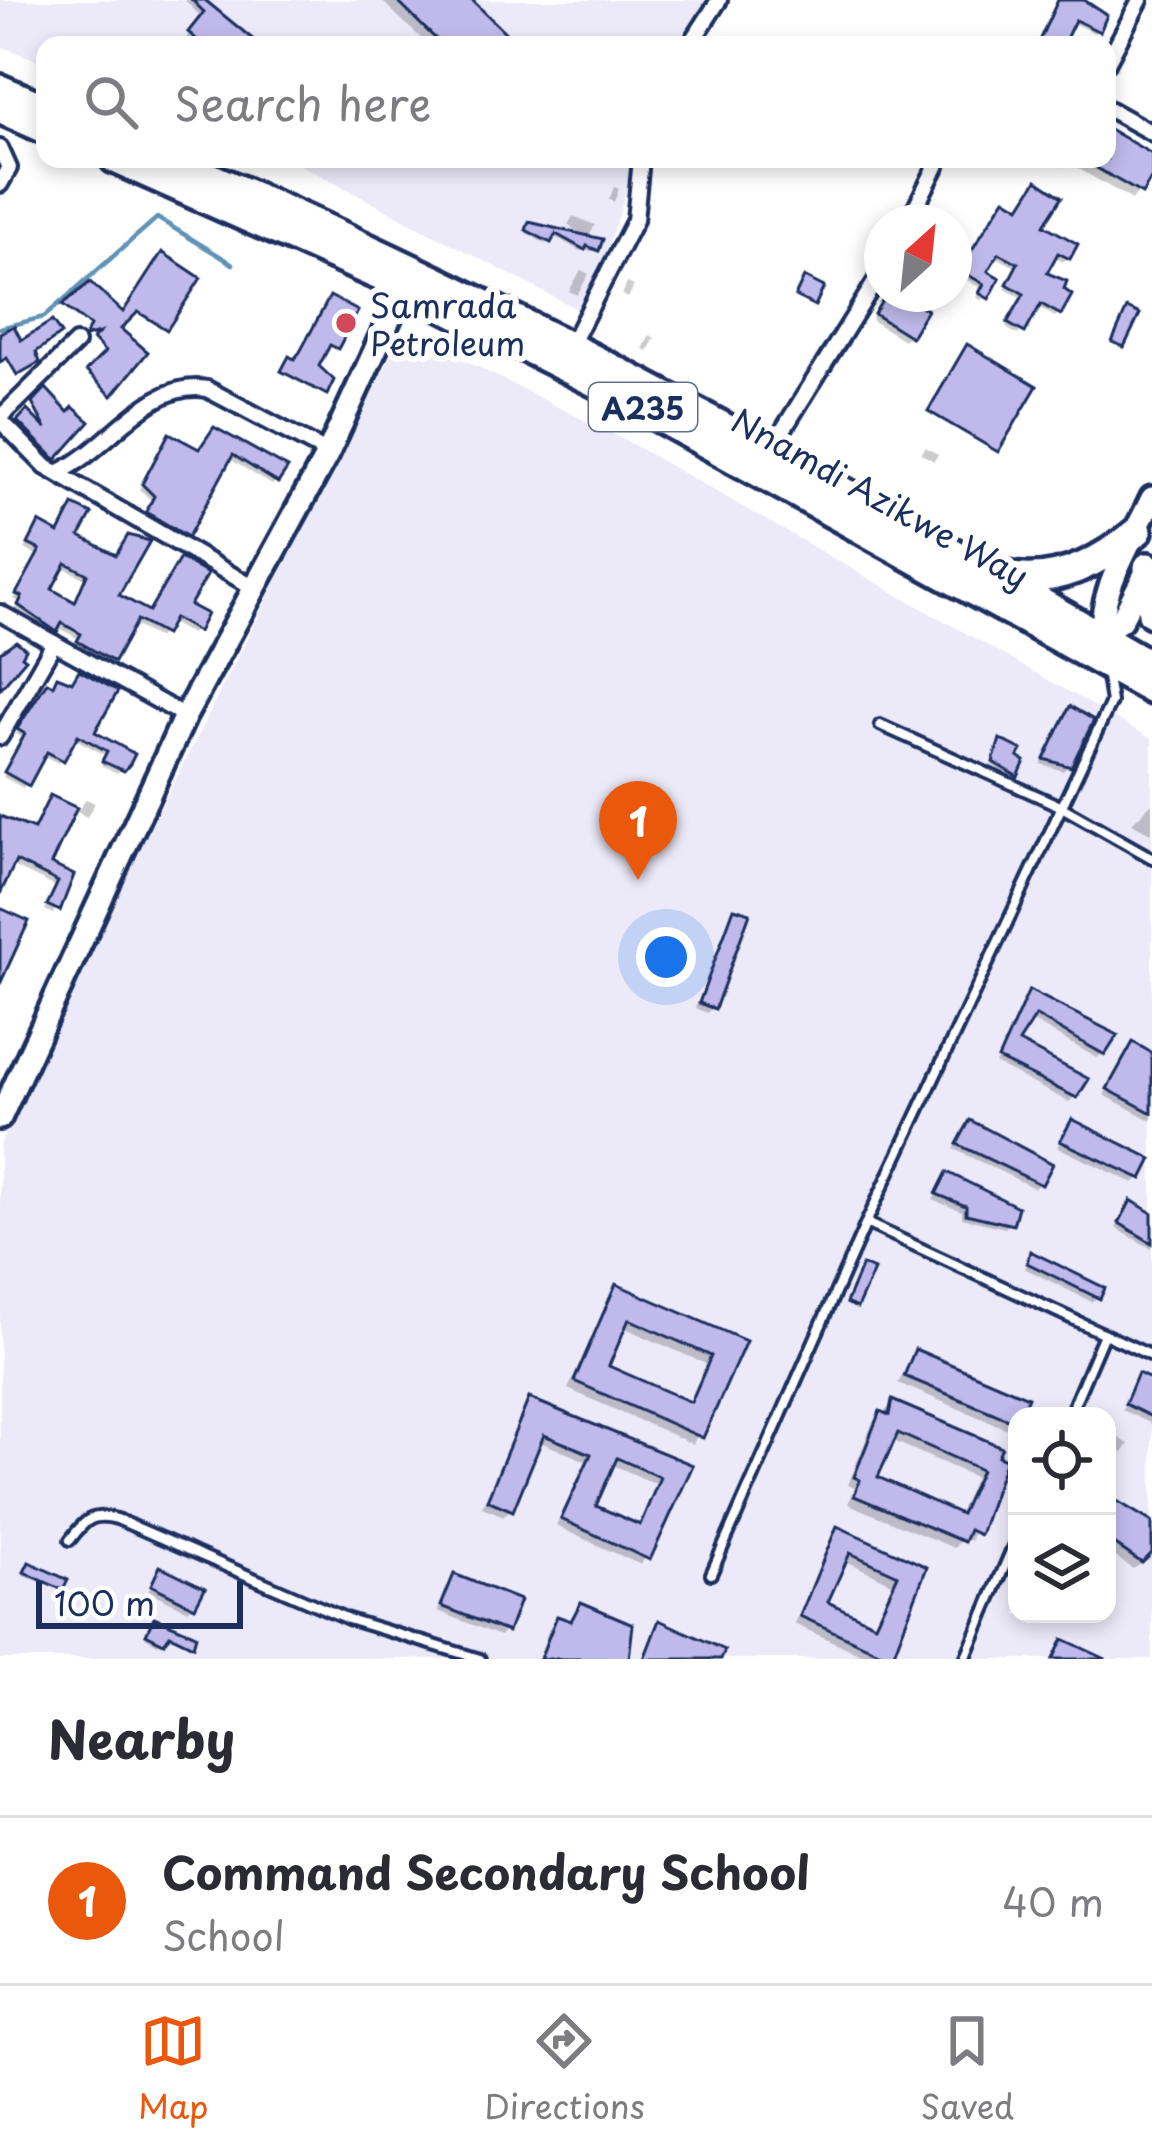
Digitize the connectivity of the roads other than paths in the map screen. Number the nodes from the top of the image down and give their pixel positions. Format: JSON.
{"nodes":[{"id":1,"x":719,"y":0,"type":"edge"},
{"id":2,"x":1140,"y":0,"type":"edge"},
{"id":3,"x":696,"y":36,"type":"edge"},
{"id":4,"x":1116,"y":46,"type":"edge"},
{"id":5,"x":0,"y":89,"type":"edge"},
{"id":6,"x":36,"y":104,"type":"edge"},
{"id":7,"x":0,"y":109,"type":"edge"},
{"id":8,"x":1116,"y":113,"type":"edge"},
{"id":9,"x":36,"y":125,"type":"edge"},
{"id":10,"x":1152,"y":133,"type":"edge"},
{"id":11,"x":0,"y":148,"type":"edge"},
{"id":12,"x":135,"y":168,"type":"edge"},
{"id":13,"x":189,"y":168,"type":"edge"},
{"id":14,"x":640,"y":168,"type":"edge"},
{"id":15,"x":935,"y":168,"type":"edge"},
{"id":16,"x":0,"y":184,"type":"edge"},
{"id":17,"x":917,"y":204,"type":"edge"},
{"id":18,"x":404,"y":287,"type":"junction"},
{"id":19,"x":864,"y":300,"type":"edge"},
{"id":20,"x":76,"y":344,"type":"dead end"},
{"id":21,"x":571,"y":347,"type":"junction"},
{"id":22,"x":0,"y":419,"type":"edge"},
{"id":23,"x":770,"y":451,"type":"junction"},
{"id":24,"x":328,"y":453,"type":"junction"},
{"id":25,"x":59,"y":472,"type":"junction"},
{"id":26,"x":1152,"y":498,"type":"edge"},
{"id":27,"x":1138,"y":531,"type":"junction"},
{"id":28,"x":969,"y":563,"type":"junction"},
{"id":29,"x":1150,"y":563,"type":"edge"},
{"id":30,"x":256,"y":589,"type":"junction"},
{"id":31,"x":0,"y":613,"type":"edge"},
{"id":32,"x":1152,"y":613,"type":"edge"},
{"id":33,"x":54,"y":643,"type":"junction"},
{"id":34,"x":1103,"y":650,"type":"junction"},
{"id":35,"x":1152,"y":666,"type":"edge"},
{"id":36,"x":1152,"y":690,"type":"edge"},
{"id":37,"x":185,"y":716,"type":"junction"},
{"id":38,"x":880,"y":724,"type":"dead end"},
{"id":39,"x":0,"y":737,"type":"edge"},
{"id":40,"x":1060,"y":806,"type":"junction"},
{"id":41,"x":1152,"y":858,"type":"edge"},
{"id":42,"x":0,"y":1118,"type":"edge"},
{"id":43,"x":866,"y":1223,"type":"junction"},
{"id":44,"x":1104,"y":1334,"type":"junction"},
{"id":45,"x":1152,"y":1356,"type":"edge"},
{"id":46,"x":1073,"y":1407,"type":"edge"},
{"id":47,"x":70,"y":1540,"type":"dead end"},
{"id":48,"x":1008,"y":1558,"type":"edge"},
{"id":49,"x":711,"y":1574,"type":"dead end"},
{"id":50,"x":480,"y":1659,"type":"edge"},
{"id":51,"x":965,"y":1659,"type":"edge"}],
"edges":[{"from":1,"to":3,"type":"street"},
{"from":2,"to":4,"type":"street"},
{"from":5,"to":6,"type":"highway"},
{"from":7,"to":9,"type":"highway"},
{"from":8,"to":10,"type":"street"},
{"from":11,"to":16,"type":"street"},
{"from":12,"to":18,"type":"highway","name":"Nnamdi Azikwe Way","number":"A235"},
{"from":13,"to":21,"type":"highway","name":"Nnamdi Azikwe Way","number":"A235"},
{"from":14,"to":21,"type":"street"},
{"from":15,"to":17,"type":"street"},
{"from":18,"to":24,"type":"street"},
{"from":18,"to":34,"type":"highway","name":"Nnamdi Azikwe Way","number":"A235"},
{"from":19,"to":23,"type":"street"},
{"from":20,"to":22,"type":"street"},
{"from":21,"to":23,"type":"highway","name":"Nnamdi Azikwe Way","number":"A235"},
{"from":22,"to":25,"type":"street"},
{"from":23,"to":28,"type":"highway","name":"Nnamdi Azikwe Way","number":"A235"},
{"from":24,"to":25,"type":"street"},
{"from":24,"to":30,"type":"street"},
{"from":25,"to":30,"type":"street"},
{"from":26,"to":27,"type":"street"},
{"from":27,"to":28,"type":"highway"},
{"from":27,"to":34,"type":"street"},
{"from":28,"to":34,"type":"highway","name":"Nnamdi Azikwe Way","number":"A235"},
{"from":29,"to":32,"type":"highway"},
{"from":29,"to":34,"type":"street"},
{"from":30,"to":37,"type":"street"},
{"from":31,"to":33,"type":"street"},
{"from":33,"to":37,"type":"street"},
{"from":33,"to":39,"type":"street"},
{"from":34,"to":35,"type":"highway","name":"Nnamdi Azikwe Way","number":"A235"},
{"from":34,"to":36,"type":"highway","name":"Nnamdi Azikwe Way","number":"A235"},
{"from":34,"to":40,"type":"lane"},
{"from":37,"to":42,"type":"street"},
{"from":38,"to":40,"type":"lane"},
{"from":40,"to":41,"type":"lane"},
{"from":40,"to":43,"type":"lane"},
{"from":43,"to":44,"type":"lane"},
{"from":43,"to":49,"type":"lane"},
{"from":44,"to":45,"type":"lane"},
{"from":44,"to":46,"type":"lane"},
{"from":47,"to":50,"type":"lane"},
{"from":48,"to":51,"type":"lane"}]}
